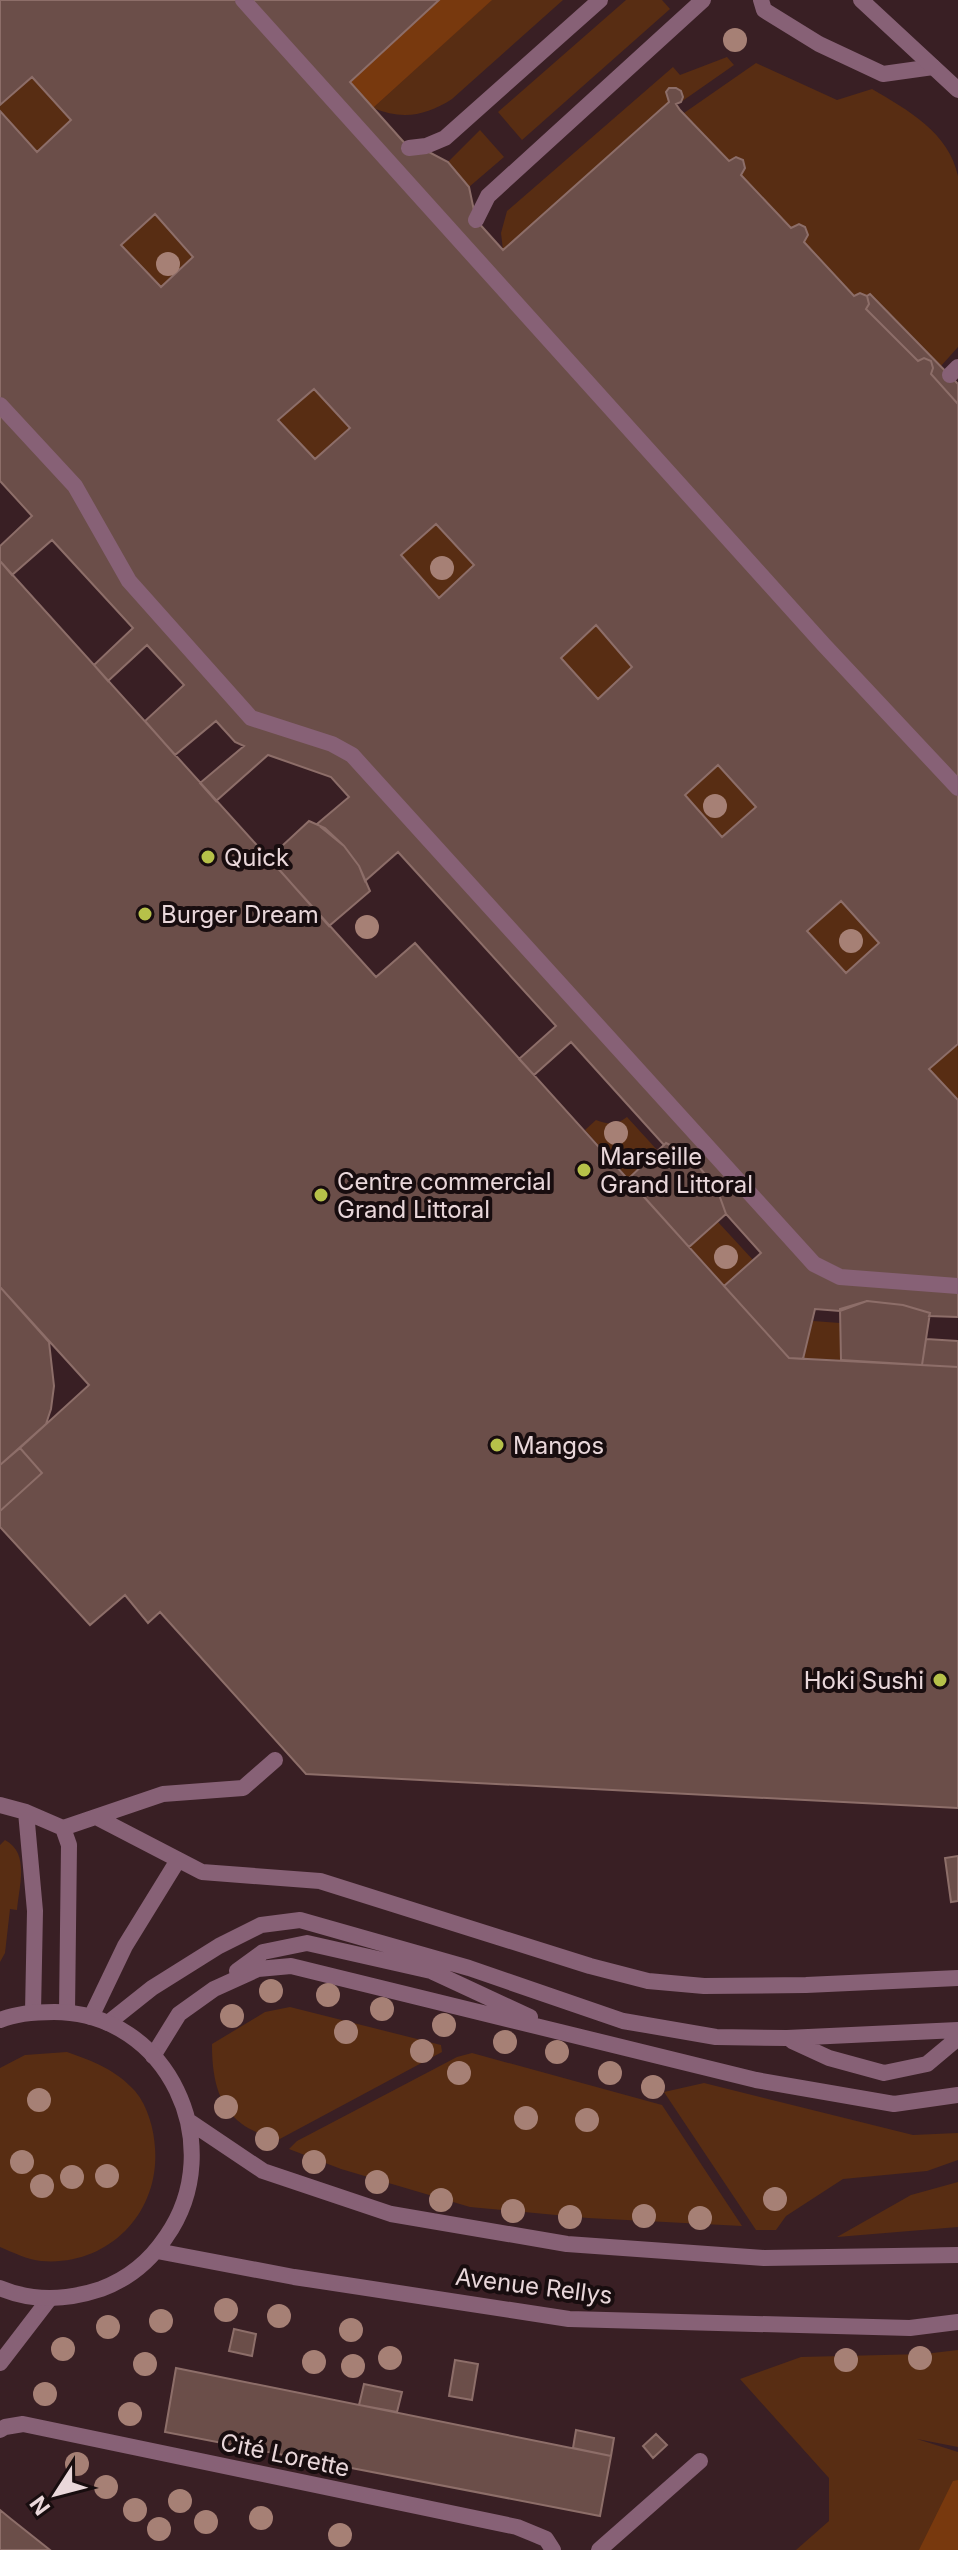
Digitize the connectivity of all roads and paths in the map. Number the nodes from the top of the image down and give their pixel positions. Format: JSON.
{"nodes":[{"id":1,"x":243,"y":0,"type":"edge"},
{"id":2,"x":600,"y":0,"type":"edge"},
{"id":3,"x":703,"y":0,"type":"edge"},
{"id":4,"x":761,"y":0,"type":"edge"},
{"id":5,"x":861,"y":0,"type":"edge"},
{"id":6,"x":933,"y":67,"type":"junction"},
{"id":7,"x":958,"y":90,"type":"edge"},
{"id":8,"x":409,"y":148,"type":"dead end"},
{"id":9,"x":476,"y":220,"type":"dead end"},
{"id":10,"x":0,"y":405,"type":"edge"},
{"id":11,"x":958,"y":788,"type":"edge"},
{"id":12,"x":958,"y":1286,"type":"edge"},
{"id":13,"x":275,"y":1760,"type":"dead end"},
{"id":14,"x":0,"y":1805,"type":"edge"},
{"id":15,"x":26,"y":1812,"type":"junction"},
{"id":16,"x":96,"y":1817,"type":"junction"},
{"id":17,"x":63,"y":1828,"type":"junction"},
{"id":18,"x":178,"y":1860,"type":"junction"},
{"id":19,"x":958,"y":1978,"type":"edge"},
{"id":20,"x":214,"y":1989,"type":"junction"},
{"id":21,"x":33,"y":2012,"type":"junction"},
{"id":22,"x":67,"y":2012,"type":"junction"},
{"id":23,"x":91,"y":2017,"type":"junction"},
{"id":24,"x":0,"y":2020,"type":"edge"},
{"id":25,"x":108,"y":2023,"type":"junction"},
{"id":26,"x":958,"y":2030,"type":"edge"},
{"id":27,"x":563,"y":2033,"type":"junction"},
{"id":28,"x":787,"y":2038,"type":"junction"},
{"id":29,"x":958,"y":2038,"type":"edge"},
{"id":30,"x":153,"y":2056,"type":"junction"},
{"id":31,"x":958,"y":2095,"type":"edge"},
{"id":32,"x":190,"y":2122,"type":"junction"},
{"id":33,"x":157,"y":2251,"type":"junction"},
{"id":34,"x":958,"y":2255,"type":"edge"},
{"id":35,"x":0,"y":2288,"type":"edge"},
{"id":36,"x":50,"y":2298,"type":"junction"},
{"id":37,"x":958,"y":2322,"type":"edge"},
{"id":38,"x":0,"y":2363,"type":"edge"},
{"id":39,"x":0,"y":2430,"type":"edge"},
{"id":40,"x":700,"y":2461,"type":"dead end"},
{"id":41,"x":553,"y":2550,"type":"edge"},
{"id":42,"x":599,"y":2550,"type":"edge"}],
"edges":[{"from":1,"to":11,"type":"street"},
{"from":2,"to":8,"type":"street"},
{"from":3,"to":9,"type":"street"},
{"from":4,"to":6,"type":"street"},
{"from":5,"to":6,"type":"street"},
{"from":6,"to":7,"type":"street"},
{"from":10,"to":12,"type":"street"},
{"from":13,"to":16,"type":"street"},
{"from":14,"to":15,"type":"street"},
{"from":15,"to":17,"type":"street"},
{"from":15,"to":21,"type":"street"},
{"from":16,"to":17,"type":"street"},
{"from":16,"to":18,"type":"street"},
{"from":17,"to":22,"type":"street"},
{"from":18,"to":19,"type":"street"},
{"from":18,"to":23,"type":"street"},
{"from":20,"to":27,"type":"street"},
{"from":20,"to":27,"type":"street"},
{"from":20,"to":30,"type":"street"},
{"from":21,"to":22,"type":"street"},
{"from":21,"to":24,"type":"street"},
{"from":22,"to":23,"type":"street"},
{"from":23,"to":25,"type":"street"},
{"from":25,"to":28,"type":"street"},
{"from":25,"to":30,"type":"street"},
{"from":26,"to":28,"type":"street"},
{"from":27,"to":31,"type":"street"},
{"from":28,"to":29,"type":"street"},
{"from":30,"to":32,"type":"street"},
{"from":32,"to":33,"type":"street"},
{"from":32,"to":34,"type":"street","name":"Avenue Rellys"},
{"from":33,"to":36,"type":"street"},
{"from":33,"to":37,"type":"street","name":"Avenue Rellys"},
{"from":35,"to":36,"type":"street"},
{"from":36,"to":38,"type":"street"},
{"from":39,"to":41,"type":"street","name":"Cité Lorette"},
{"from":40,"to":42,"type":"street"}]}
